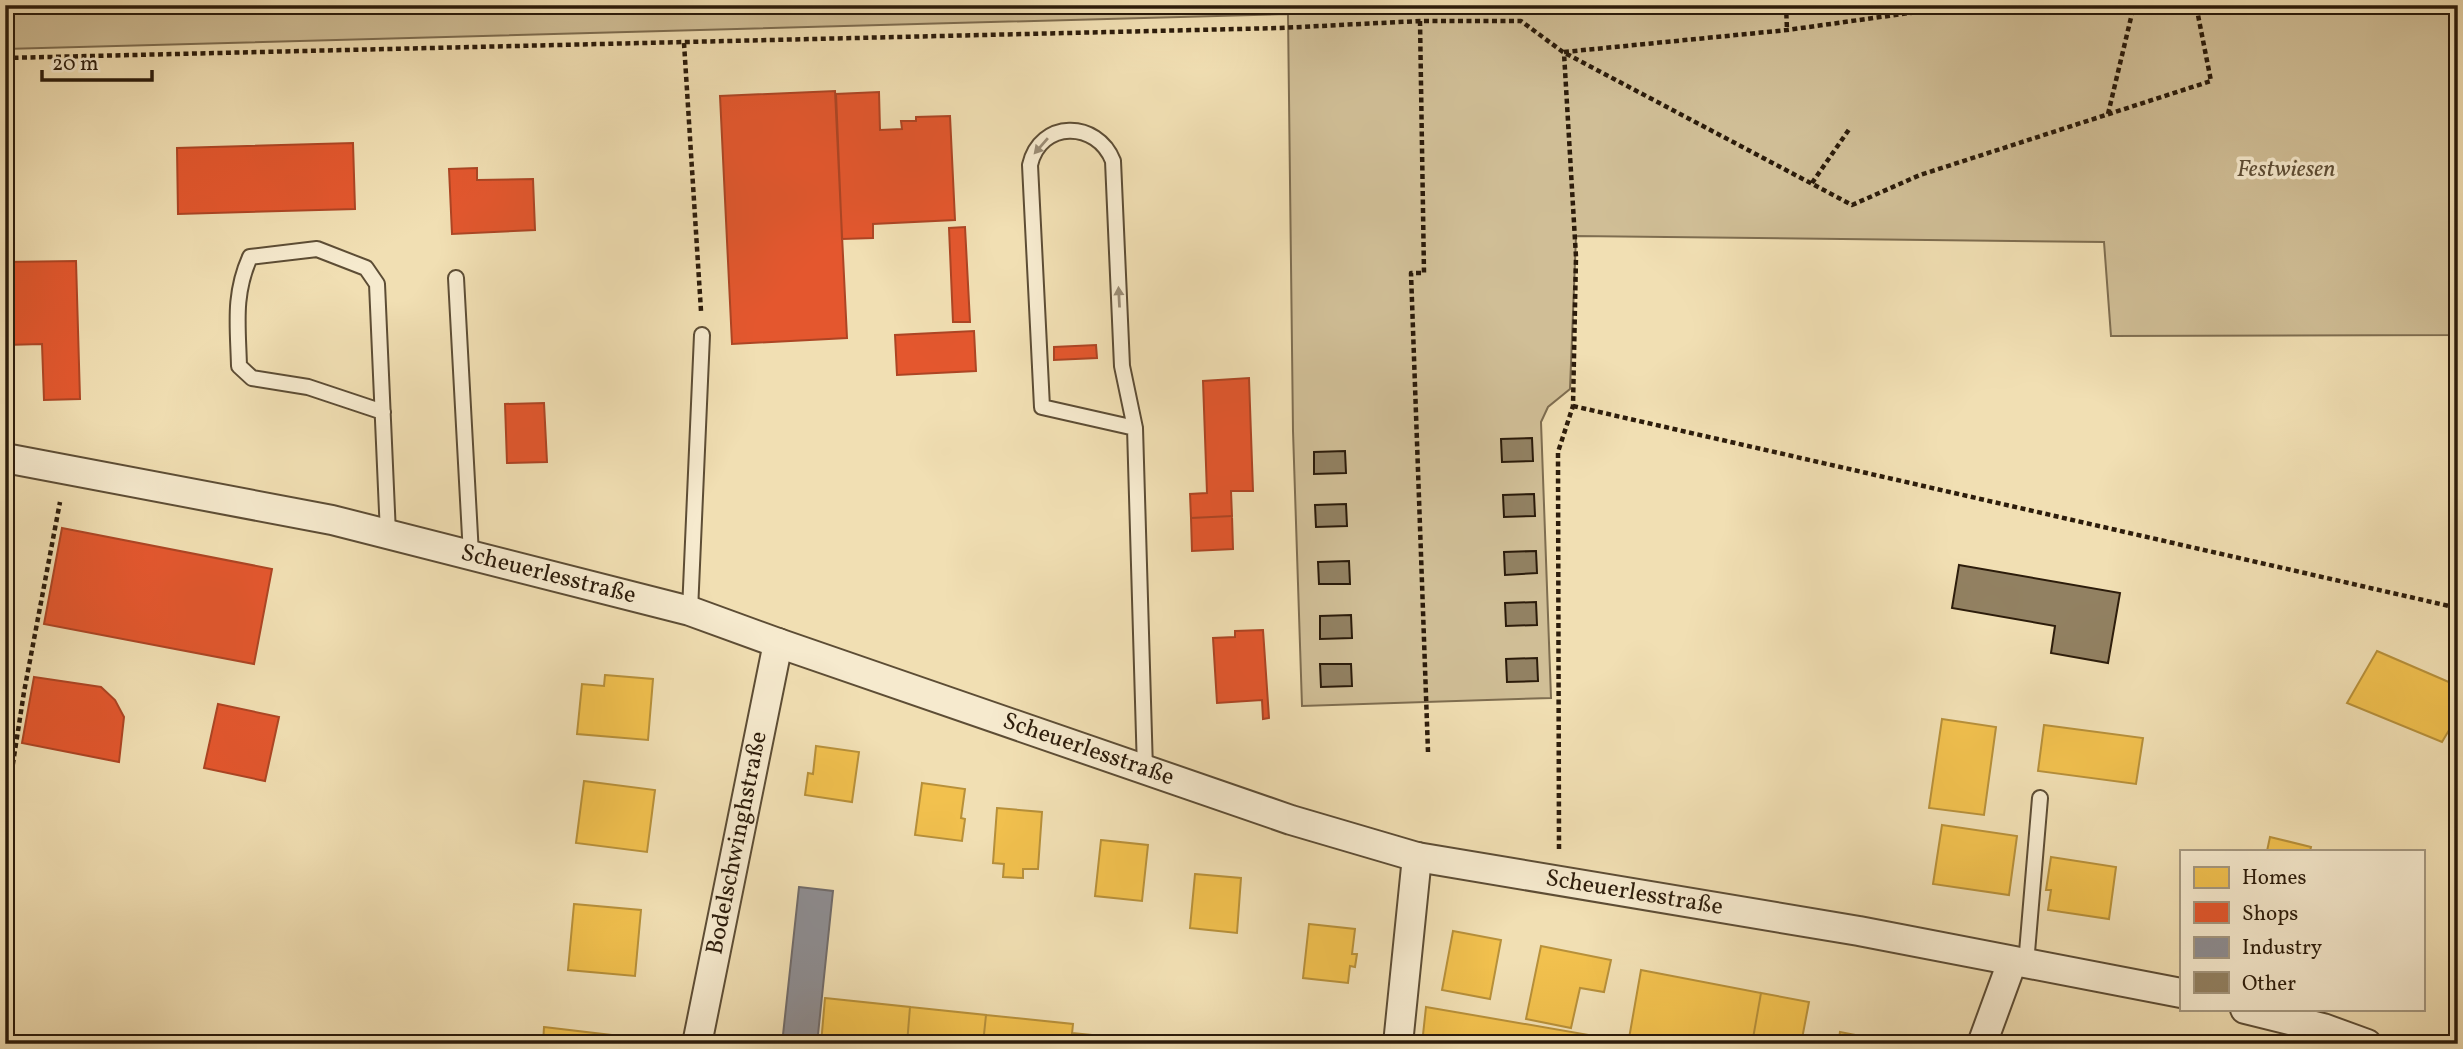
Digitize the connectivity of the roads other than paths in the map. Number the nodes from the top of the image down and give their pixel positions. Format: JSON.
{"nodes":[{"id":1,"x":456,"y":278,"type":"dead end"},
{"id":2,"x":702,"y":335,"type":"road end"},
{"id":3,"x":383,"y":412,"type":"junction"},
{"id":4,"x":1135,"y":428,"type":"junction"},
{"id":5,"x":5,"y":457,"type":"edge"},
{"id":6,"x":388,"y":534,"type":"junction"},
{"id":7,"x":471,"y":555,"type":"junction"},
{"id":8,"x":690,"y":611,"type":"junction"},
{"id":9,"x":778,"y":643,"type":"junction"},
{"id":10,"x":1145,"y":770,"type":"junction"},
{"id":11,"x":2040,"y":798,"type":"dead end"},
{"id":12,"x":1417,"y":857,"type":"junction"},
{"id":13,"x":2019,"y":963,"type":"junction"},
{"id":14,"x":2180,"y":993,"type":"edge"},
{"id":15,"x":2249,"y":1010,"type":"edge"},
{"id":16,"x":697,"y":1044,"type":"edge"},
{"id":17,"x":1398,"y":1044,"type":"edge"},
{"id":18,"x":1982,"y":1044,"type":"edge"},
{"id":19,"x":2367,"y":1044,"type":"edge"}],
"edges":[{"from":1,"to":7,"type":"lane"},
{"from":2,"to":8,"type":"lane"},
{"from":3,"to":3,"type":"lane"},
{"from":3,"to":6,"type":"lane"},
{"from":4,"to":4,"type":"lane","one_way":true},
{"from":4,"to":10,"type":"lane"},
{"from":5,"to":6,"type":"street","name":"Scheuerlesstraße"},
{"from":6,"to":7,"type":"street","name":"Scheuerlesstraße"},
{"from":7,"to":8,"type":"street","name":"Scheuerlesstraße"},
{"from":8,"to":9,"type":"street","name":"Scheuerlesstraße"},
{"from":9,"to":10,"type":"street","name":"Scheuerlesstraße"},
{"from":9,"to":16,"type":"street","name":"Bodelschwinghstraße"},
{"from":10,"to":12,"type":"street","name":"Scheuerlesstraße"},
{"from":11,"to":13,"type":"lane"},
{"from":12,"to":13,"type":"street","name":"Scheuerlesstraße"},
{"from":12,"to":17,"type":"street"},
{"from":13,"to":14,"type":"street","name":"Scheuerlesstraße"},
{"from":13,"to":18,"type":"street"},
{"from":15,"to":19,"type":"street"}]}
